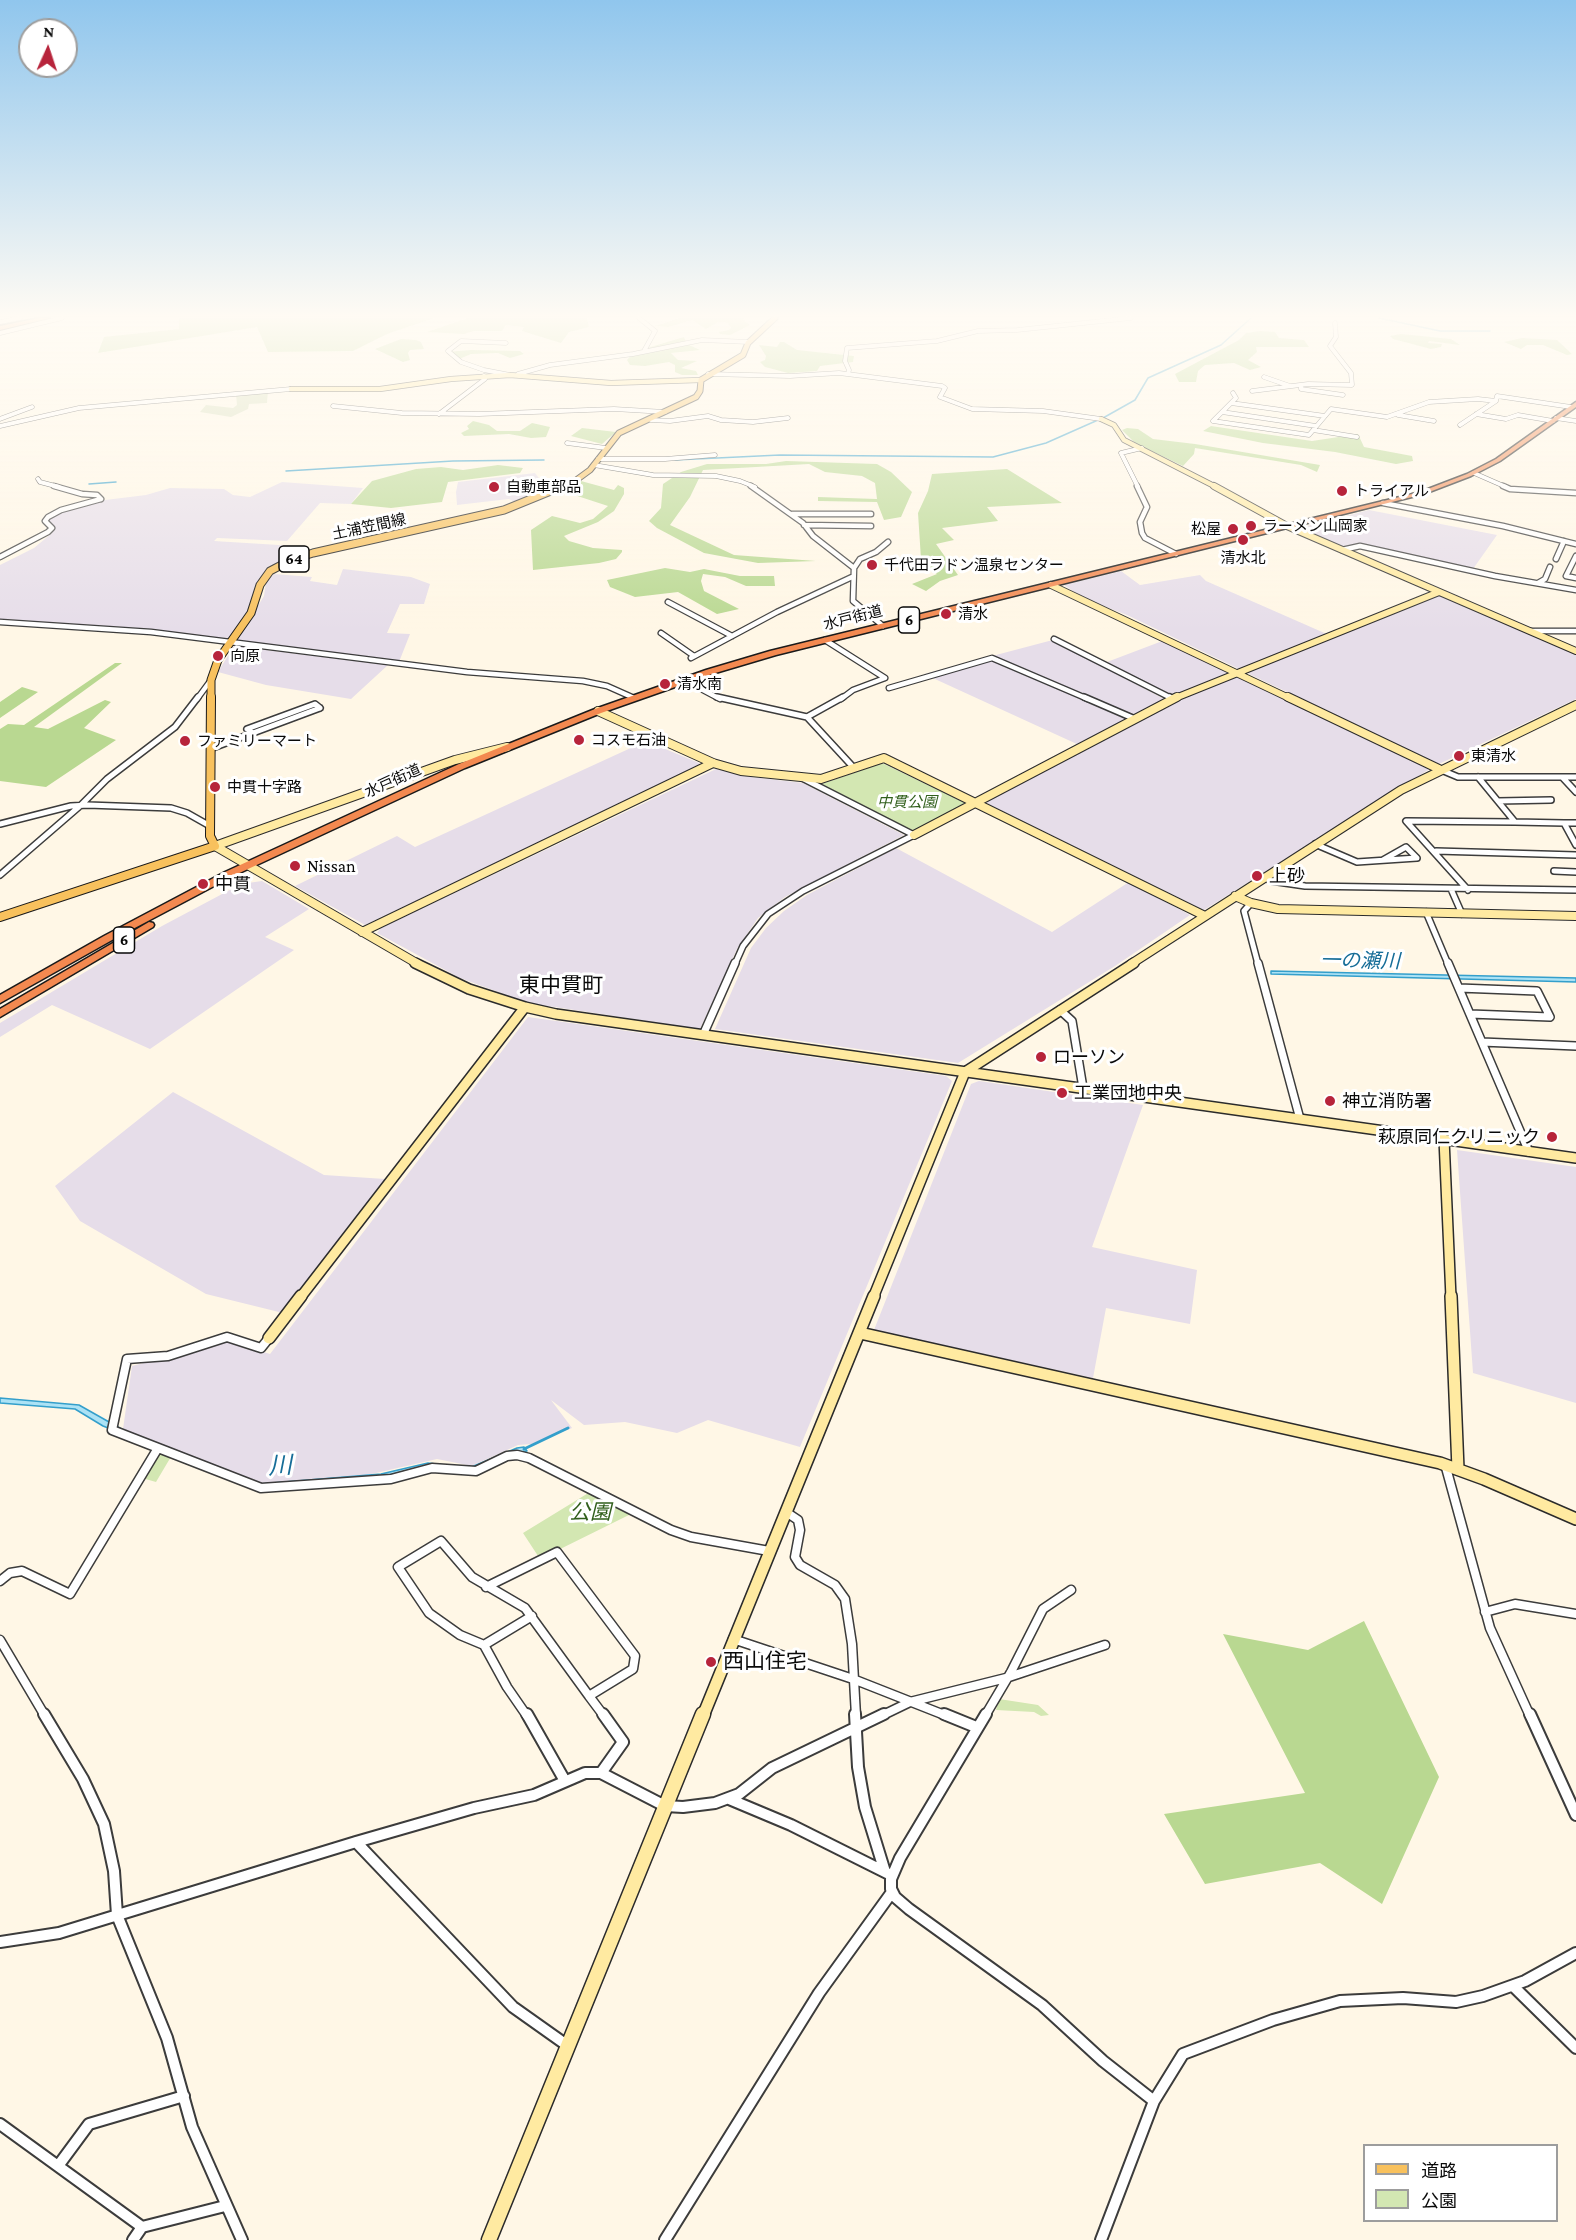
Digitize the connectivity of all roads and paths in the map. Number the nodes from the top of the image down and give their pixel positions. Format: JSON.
{"nodes":[{"id":1,"x":15,"y":423,"type":"edge"},
{"id":2,"x":645,"y":423,"type":"edge"},
{"id":3,"x":1108,"y":423,"type":"edge"},
{"id":4,"x":1224,"y":423,"type":"edge"},
{"id":5,"x":1293,"y":423,"type":"edge"},
{"id":6,"x":1320,"y":423,"type":"edge"},
{"id":7,"x":1464,"y":423,"type":"edge"},
{"id":8,"x":1549,"y":423,"type":"edge"},
{"id":9,"x":1460,"y":425,"type":"dead end"},
{"id":10,"x":0,"y":426,"type":"edge"},
{"id":11,"x":1317,"y":426,"type":"junction"},
{"id":12,"x":1313,"y":430,"type":"junction"},
{"id":13,"x":1356,"y":437,"type":"dead end"},
{"id":14,"x":567,"y":443,"type":"dead end"},
{"id":15,"x":606,"y":448,"type":"junction"},
{"id":16,"x":1142,"y":448,"type":"junction"},
{"id":17,"x":715,"y":455,"type":"dead end"},
{"id":18,"x":596,"y":461,"type":"junction"},
{"id":19,"x":1474,"y":473,"type":"junction"},
{"id":20,"x":38,"y":479,"type":"dead end"},
{"id":21,"x":1576,"y":493,"type":"edge"},
{"id":22,"x":1383,"y":503,"type":"junction"},
{"id":23,"x":792,"y":514,"type":"junction"},
{"id":24,"x":872,"y":514,"type":"dead end"},
{"id":25,"x":804,"y":525,"type":"junction"},
{"id":26,"x":871,"y":526,"type":"dead end"},
{"id":27,"x":1287,"y":526,"type":"junction"},
{"id":28,"x":1564,"y":541,"type":"junction"},
{"id":29,"x":888,"y":542,"type":"dead end"},
{"id":30,"x":1576,"y":544,"type":"edge"},
{"id":31,"x":1342,"y":550,"type":"junction"},
{"id":32,"x":1176,"y":554,"type":"junction"},
{"id":33,"x":1576,"y":556,"type":"edge"},
{"id":34,"x":0,"y":557,"type":"edge"},
{"id":35,"x":1556,"y":559,"type":"dead end"},
{"id":36,"x":1550,"y":567,"type":"dead end"},
{"id":37,"x":854,"y":568,"type":"junction"},
{"id":38,"x":852,"y":577,"type":"junction"},
{"id":39,"x":1576,"y":578,"type":"edge"},
{"id":40,"x":1538,"y":583,"type":"junction"},
{"id":41,"x":1051,"y":585,"type":"junction"},
{"id":42,"x":1576,"y":590,"type":"edge"},
{"id":43,"x":1438,"y":592,"type":"junction"},
{"id":44,"x":668,"y":602,"type":"dead end"},
{"id":45,"x":0,"y":622,"type":"edge"},
{"id":46,"x":883,"y":626,"type":"junction"},
{"id":47,"x":1530,"y":631,"type":"junction"},
{"id":48,"x":1576,"y":632,"type":"edge"},
{"id":49,"x":661,"y":633,"type":"dead end"},
{"id":50,"x":732,"y":636,"type":"junction"},
{"id":51,"x":1054,"y":639,"type":"dead end"},
{"id":52,"x":825,"y":640,"type":"junction"},
{"id":53,"x":230,"y":643,"type":"junction"},
{"id":54,"x":1576,"y":651,"type":"edge"},
{"id":55,"x":1239,"y":672,"type":"junction"},
{"id":56,"x":211,"y":680,"type":"junction"},
{"id":57,"x":684,"y":680,"type":"junction"},
{"id":58,"x":889,"y":688,"type":"dead end"},
{"id":59,"x":634,"y":698,"type":"junction"},
{"id":60,"x":1173,"y":699,"type":"junction"},
{"id":61,"x":1576,"y":705,"type":"edge"},
{"id":62,"x":598,"y":711,"type":"junction"},
{"id":63,"x":807,"y":717,"type":"junction"},
{"id":64,"x":1135,"y":719,"type":"junction"},
{"id":65,"x":253,"y":733,"type":"junction"},
{"id":66,"x":507,"y":747,"type":"junction"},
{"id":67,"x":210,"y":749,"type":"junction"},
{"id":68,"x":713,"y":763,"type":"junction"},
{"id":69,"x":854,"y":768,"type":"junction"},
{"id":70,"x":1439,"y":769,"type":"junction"},
{"id":71,"x":1479,"y":777,"type":"junction"},
{"id":72,"x":1576,"y":777,"type":"edge"},
{"id":73,"x":802,"y":778,"type":"junction"},
{"id":74,"x":1563,"y":778,"type":"junction"},
{"id":75,"x":1576,"y":792,"type":"edge"},
{"id":76,"x":1551,"y":800,"type":"dead end"},
{"id":77,"x":1498,"y":801,"type":"junction"},
{"id":78,"x":976,"y":802,"type":"junction"},
{"id":79,"x":81,"y":805,"type":"junction"},
{"id":80,"x":1515,"y":822,"type":"junction"},
{"id":81,"x":1564,"y":823,"type":"junction"},
{"id":82,"x":1576,"y":823,"type":"edge"},
{"id":83,"x":0,"y":824,"type":"edge"},
{"id":84,"x":210,"y":826,"type":"junction"},
{"id":85,"x":914,"y":835,"type":"junction"},
{"id":86,"x":1315,"y":844,"type":"junction"},
{"id":87,"x":1576,"y":845,"type":"edge"},
{"id":88,"x":215,"y":846,"type":"junction"},
{"id":89,"x":1436,"y":852,"type":"junction"},
{"id":90,"x":1576,"y":855,"type":"edge"},
{"id":91,"x":1383,"y":860,"type":"junction"},
{"id":92,"x":247,"y":866,"type":"junction"},
{"id":93,"x":1554,"y":871,"type":"dead end"},
{"id":94,"x":1576,"y":872,"type":"edge"},
{"id":95,"x":0,"y":875,"type":"edge"},
{"id":96,"x":1264,"y":877,"type":"junction"},
{"id":97,"x":1451,"y":889,"type":"junction"},
{"id":98,"x":1468,"y":890,"type":"junction"},
{"id":99,"x":1576,"y":890,"type":"edge"},
{"id":100,"x":1235,"y":896,"type":"junction"},
{"id":101,"x":1251,"y":903,"type":"junction"},
{"id":102,"x":1426,"y":912,"type":"junction"},
{"id":103,"x":1462,"y":914,"type":"junction"},
{"id":104,"x":0,"y":916,"type":"edge"},
{"id":105,"x":1205,"y":916,"type":"junction"},
{"id":106,"x":1576,"y":916,"type":"edge"},
{"id":107,"x":362,"y":932,"type":"junction"},
{"id":108,"x":1459,"y":988,"type":"junction"},
{"id":109,"x":0,"y":1000,"type":"edge"},
{"id":110,"x":525,"y":1008,"type":"junction"},
{"id":111,"x":1060,"y":1010,"type":"junction"},
{"id":112,"x":0,"y":1014,"type":"edge"},
{"id":113,"x":1470,"y":1014,"type":"junction"},
{"id":114,"x":703,"y":1035,"type":"junction"},
{"id":115,"x":1482,"y":1042,"type":"junction"},
{"id":116,"x":1576,"y":1046,"type":"edge"},
{"id":117,"x":965,"y":1072,"type":"junction"},
{"id":118,"x":1083,"y":1088,"type":"junction"},
{"id":119,"x":1300,"y":1119,"type":"junction"},
{"id":120,"x":1444,"y":1139,"type":"junction"},
{"id":121,"x":1529,"y":1152,"type":"junction"},
{"id":122,"x":1576,"y":1158,"type":"edge"},
{"id":123,"x":860,"y":1333,"type":"junction"},
{"id":124,"x":269,"y":1338,"type":"joint"},
{"id":125,"x":158,"y":1448,"type":"junction"},
{"id":126,"x":1445,"y":1464,"type":"junction"},
{"id":127,"x":1458,"y":1468,"type":"junction"},
{"id":128,"x":786,"y":1512,"type":"junction"},
{"id":129,"x":1576,"y":1519,"type":"edge"},
{"id":130,"x":769,"y":1551,"type":"junction"},
{"id":131,"x":0,"y":1581,"type":"edge"},
{"id":132,"x":486,"y":1587,"type":"junction"},
{"id":133,"x":1071,"y":1590,"type":"dead end"},
{"id":134,"x":1485,"y":1612,"type":"junction"},
{"id":135,"x":1576,"y":1614,"type":"edge"},
{"id":136,"x":532,"y":1616,"type":"junction"},
{"id":137,"x":733,"y":1639,"type":"junction"},
{"id":138,"x":0,"y":1640,"type":"edge"},
{"id":139,"x":484,"y":1645,"type":"junction"},
{"id":140,"x":1105,"y":1645,"type":"dead end"},
{"id":141,"x":1006,"y":1678,"type":"junction"},
{"id":142,"x":853,"y":1679,"type":"junction"},
{"id":143,"x":589,"y":1696,"type":"junction"},
{"id":144,"x":910,"y":1702,"type":"junction"},
{"id":145,"x":976,"y":1727,"type":"junction"},
{"id":146,"x":855,"y":1728,"type":"junction"},
{"id":147,"x":601,"y":1773,"type":"junction"},
{"id":148,"x":565,"y":1781,"type":"junction"},
{"id":149,"x":729,"y":1799,"type":"junction"},
{"id":150,"x":664,"y":1806,"type":"junction"},
{"id":151,"x":1576,"y":1815,"type":"edge"},
{"id":152,"x":356,"y":1842,"type":"junction"},
{"id":153,"x":889,"y":1873,"type":"junction"},
{"id":154,"x":892,"y":1892,"type":"junction"},
{"id":155,"x":117,"y":1915,"type":"junction"},
{"id":156,"x":0,"y":1942,"type":"edge"},
{"id":157,"x":1576,"y":1953,"type":"edge"},
{"id":158,"x":1513,"y":1986,"type":"junction"},
{"id":159,"x":568,"y":2046,"type":"junction"},
{"id":160,"x":1576,"y":2048,"type":"edge"},
{"id":161,"x":183,"y":2096,"type":"junction"},
{"id":162,"x":1154,"y":2102,"type":"junction"},
{"id":163,"x":0,"y":2124,"type":"edge"},
{"id":164,"x":58,"y":2166,"type":"junction"},
{"id":165,"x":225,"y":2206,"type":"junction"},
{"id":166,"x":142,"y":2227,"type":"junction"},
{"id":167,"x":133,"y":2240,"type":"edge"},
{"id":168,"x":242,"y":2240,"type":"edge"},
{"id":169,"x":489,"y":2240,"type":"edge"},
{"id":170,"x":664,"y":2240,"type":"edge"},
{"id":171,"x":1101,"y":2240,"type":"edge"}],
"edges":[{"from":1,"to":10,"type":"street"},
{"from":2,"to":15,"type":"main road","name":"土浦笠間線","number":"64"},
{"from":3,"to":16,"type":"street"},
{"from":4,"to":12,"type":"street"},
{"from":5,"to":11,"type":"street"},
{"from":6,"to":11,"type":"street"},
{"from":7,"to":9,"type":"street"},
{"from":8,"to":19,"type":"highway","name":"水戸街道","number":"6"},
{"from":11,"to":12,"type":"street"},
{"from":12,"to":13,"type":"street"},
{"from":14,"to":15,"type":"street"},
{"from":15,"to":18,"type":"main road","name":"土浦笠間線","number":"64"},
{"from":16,"to":27,"type":"street"},
{"from":16,"to":32,"type":"street"},
{"from":17,"to":18,"type":"street"},
{"from":18,"to":23,"type":"street"},
{"from":18,"to":53,"type":"main road","name":"土浦笠間線","number":"64"},
{"from":19,"to":21,"type":"street"},
{"from":19,"to":22,"type":"highway","name":"水戸街道","number":"6"},
{"from":20,"to":34,"type":"street"},
{"from":22,"to":27,"type":"highway","name":"水戸街道","number":"6"},
{"from":22,"to":28,"type":"street"},
{"from":23,"to":24,"type":"street"},
{"from":23,"to":25,"type":"street"},
{"from":25,"to":26,"type":"street"},
{"from":25,"to":37,"type":"street"},
{"from":27,"to":31,"type":"street"},
{"from":27,"to":32,"type":"highway","name":"水戸街道","number":"6"},
{"from":28,"to":30,"type":"street"},
{"from":28,"to":35,"type":"street"},
{"from":29,"to":37,"type":"street"},
{"from":31,"to":40,"type":"street"},
{"from":31,"to":43,"type":"street"},
{"from":32,"to":41,"type":"highway","name":"水戸街道","number":"6"},
{"from":33,"to":39,"type":"street"},
{"from":36,"to":40,"type":"street"},
{"from":37,"to":38,"type":"street"},
{"from":38,"to":46,"type":"street"},
{"from":38,"to":50,"type":"street"},
{"from":40,"to":42,"type":"street"},
{"from":41,"to":46,"type":"highway","name":"水戸街道","number":"6"},
{"from":41,"to":55,"type":"street"},
{"from":43,"to":47,"type":"street"},
{"from":43,"to":55,"type":"street"},
{"from":44,"to":50,"type":"street"},
{"from":45,"to":53,"type":"street"},
{"from":46,"to":52,"type":"highway","name":"水戸街道","number":"6"},
{"from":47,"to":48,"type":"street"},
{"from":47,"to":54,"type":"street"},
{"from":49,"to":50,"type":"street"},
{"from":51,"to":60,"type":"street"},
{"from":52,"to":57,"type":"highway","name":"水戸街道","number":"6"},
{"from":52,"to":63,"type":"street"},
{"from":53,"to":56,"type":"main road","name":"土浦笠間線","number":"64"},
{"from":53,"to":59,"type":"street"},
{"from":55,"to":60,"type":"street"},
{"from":55,"to":70,"type":"street"},
{"from":56,"to":67,"type":"main road","name":"土浦笠間線","number":"64"},
{"from":56,"to":79,"type":"street"},
{"from":57,"to":59,"type":"highway","name":"水戸街道","number":"6"},
{"from":57,"to":63,"type":"street"},
{"from":58,"to":64,"type":"street"},
{"from":59,"to":62,"type":"highway","name":"水戸街道","number":"6"},
{"from":60,"to":64,"type":"street"},
{"from":61,"to":70,"type":"street"},
{"from":62,"to":66,"type":"highway","name":"水戸街道","number":"6"},
{"from":62,"to":68,"type":"street"},
{"from":63,"to":69,"type":"street"},
{"from":64,"to":78,"type":"street"},
{"from":65,"to":65,"type":"street"},
{"from":65,"to":67,"type":"street"},
{"from":66,"to":88,"type":"street"},
{"from":66,"to":92,"type":"highway","name":"水戸街道","number":"6"},
{"from":67,"to":84,"type":"main road","name":"土浦笠間線","number":"64"},
{"from":68,"to":73,"type":"street"},
{"from":68,"to":107,"type":"street"},
{"from":69,"to":73,"type":"street"},
{"from":69,"to":78,"type":"street"},
{"from":70,"to":71,"type":"street"},
{"from":70,"to":86,"type":"street"},
{"from":71,"to":74,"type":"street"},
{"from":71,"to":77,"type":"street"},
{"from":72,"to":74,"type":"street"},
{"from":73,"to":85,"type":"street"},
{"from":74,"to":75,"type":"street"},
{"from":76,"to":77,"type":"street"},
{"from":77,"to":80,"type":"street"},
{"from":78,"to":85,"type":"street"},
{"from":78,"to":105,"type":"street"},
{"from":79,"to":83,"type":"street"},
{"from":79,"to":84,"type":"street"},
{"from":79,"to":95,"type":"street"},
{"from":80,"to":81,"type":"street"},
{"from":80,"to":89,"type":"street"},
{"from":81,"to":82,"type":"street"},
{"from":81,"to":87,"type":"street"},
{"from":84,"to":88,"type":"main road","name":"土浦笠間線","number":"64"},
{"from":85,"to":114,"type":"street"},
{"from":86,"to":91,"type":"street"},
{"from":86,"to":96,"type":"street"},
{"from":88,"to":92,"type":"street"},
{"from":88,"to":104,"type":"main road"},
{"from":89,"to":90,"type":"street"},
{"from":89,"to":98,"type":"street"},
{"from":91,"to":91,"type":"street"},
{"from":92,"to":107,"type":"street"},
{"from":92,"to":109,"type":"highway","name":"水戸街道","number":"6"},
{"from":92,"to":112,"type":"highway","name":"水戸街道","number":"6"},
{"from":93,"to":94,"type":"street"},
{"from":96,"to":97,"type":"street"},
{"from":96,"to":100,"type":"street"},
{"from":97,"to":98,"type":"street"},
{"from":97,"to":103,"type":"street"},
{"from":98,"to":99,"type":"street"},
{"from":100,"to":101,"type":"street"},
{"from":100,"to":105,"type":"street"},
{"from":101,"to":102,"type":"street"},
{"from":101,"to":119,"type":"street"},
{"from":102,"to":103,"type":"street"},
{"from":102,"to":108,"type":"street"},
{"from":103,"to":106,"type":"street"},
{"from":105,"to":111,"type":"street"},
{"from":107,"to":110,"type":"street"},
{"from":108,"to":113,"type":"street"},
{"from":108,"to":113,"type":"street"},
{"from":110,"to":114,"type":"street"},
{"from":110,"to":124,"type":"street"},
{"from":111,"to":117,"type":"street"},
{"from":111,"to":118,"type":"street"},
{"from":113,"to":115,"type":"street"},
{"from":114,"to":117,"type":"street"},
{"from":115,"to":116,"type":"street"},
{"from":115,"to":121,"type":"street"},
{"from":117,"to":118,"type":"street"},
{"from":117,"to":123,"type":"street"},
{"from":118,"to":119,"type":"street"},
{"from":119,"to":120,"type":"street"},
{"from":120,"to":121,"type":"street"},
{"from":120,"to":127,"type":"street"},
{"from":121,"to":122,"type":"street"},
{"from":123,"to":126,"type":"street"},
{"from":123,"to":128,"type":"street"},
{"from":124,"to":125,"type":"street"},
{"from":125,"to":130,"type":"street"},
{"from":125,"to":131,"type":"street"},
{"from":126,"to":127,"type":"street"},
{"from":126,"to":134,"type":"street"},
{"from":127,"to":129,"type":"street"},
{"from":128,"to":130,"type":"street"},
{"from":128,"to":142,"type":"street"},
{"from":130,"to":137,"type":"street"},
{"from":132,"to":136,"type":"street"},
{"from":132,"to":139,"type":"street"},
{"from":132,"to":143,"type":"street"},
{"from":133,"to":141,"type":"street"},
{"from":134,"to":135,"type":"street"},
{"from":134,"to":151,"type":"street"},
{"from":136,"to":139,"type":"street"},
{"from":136,"to":143,"type":"street"},
{"from":137,"to":142,"type":"street"},
{"from":137,"to":150,"type":"street"},
{"from":138,"to":155,"type":"street"},
{"from":139,"to":148,"type":"street"},
{"from":140,"to":141,"type":"street"},
{"from":141,"to":144,"type":"street"},
{"from":141,"to":145,"type":"street"},
{"from":142,"to":144,"type":"street"},
{"from":142,"to":146,"type":"street"},
{"from":143,"to":147,"type":"street"},
{"from":144,"to":145,"type":"street"},
{"from":144,"to":146,"type":"street"},
{"from":145,"to":153,"type":"street"},
{"from":146,"to":149,"type":"street"},
{"from":146,"to":153,"type":"street"},
{"from":147,"to":148,"type":"street"},
{"from":147,"to":150,"type":"street"},
{"from":148,"to":152,"type":"street"},
{"from":149,"to":150,"type":"street"},
{"from":149,"to":153,"type":"street"},
{"from":150,"to":159,"type":"street"},
{"from":152,"to":155,"type":"street"},
{"from":152,"to":159,"type":"street"},
{"from":153,"to":154,"type":"street"},
{"from":154,"to":162,"type":"street"},
{"from":154,"to":170,"type":"street"},
{"from":155,"to":156,"type":"street"},
{"from":155,"to":161,"type":"street"},
{"from":157,"to":158,"type":"street"},
{"from":158,"to":160,"type":"street"},
{"from":158,"to":162,"type":"street"},
{"from":159,"to":169,"type":"street"},
{"from":161,"to":164,"type":"street"},
{"from":161,"to":165,"type":"street"},
{"from":162,"to":171,"type":"street"},
{"from":163,"to":164,"type":"street"},
{"from":164,"to":166,"type":"street"},
{"from":165,"to":166,"type":"street"},
{"from":165,"to":168,"type":"street"},
{"from":166,"to":167,"type":"street"}]}
